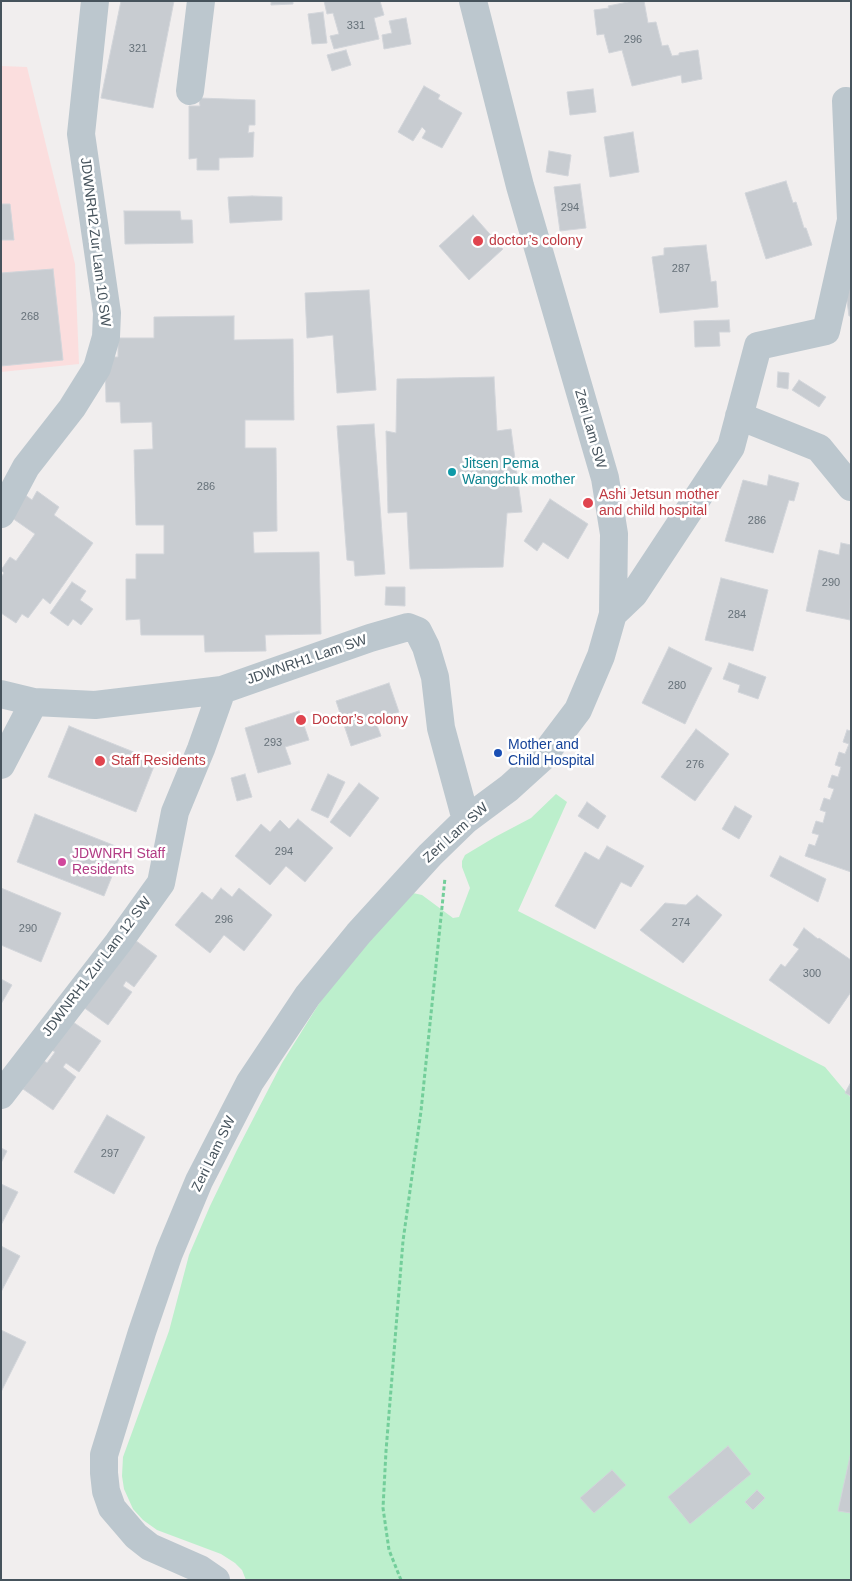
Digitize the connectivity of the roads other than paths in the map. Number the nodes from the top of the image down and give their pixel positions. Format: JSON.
{"nodes":[{"id":1,"x":95,"y":1,"type":"edge"},
{"id":2,"x":201,"y":1,"type":"edge"},
{"id":3,"x":473,"y":1,"type":"edge"},
{"id":4,"x":190,"y":91,"type":"dead end"},
{"id":5,"x":846,"y":101,"type":"dead end"},
{"id":6,"x":739,"y":416,"type":"junction"},
{"id":7,"x":851,"y":487,"type":"edge"},
{"id":8,"x":1,"y":514,"type":"edge"},
{"id":9,"x":613,"y":614,"type":"junction"},
{"id":10,"x":222,"y":690,"type":"junction"},
{"id":11,"x":1,"y":694,"type":"edge"},
{"id":12,"x":34,"y":702,"type":"junction"},
{"id":13,"x":1,"y":765,"type":"edge"},
{"id":14,"x":458,"y":828,"type":"junction"},
{"id":15,"x":1,"y":1094,"type":"edge"},
{"id":16,"x":216,"y":1580,"type":"edge"}],
"edges":[{"from":1,"to":8,"type":"street","name":"JDWNRH2 Zur Lam 10 SW"},
{"from":2,"to":4,"type":"street"},
{"from":3,"to":9,"type":"street","name":"Zeri Lam SW"},
{"from":5,"to":6,"type":"street"},
{"from":6,"to":7,"type":"street"},
{"from":6,"to":9,"type":"street"},
{"from":9,"to":14,"type":"street","name":"Zeri Lam SW"},
{"from":10,"to":12,"type":"street","name":"JDWNRH1 Lam SW"},
{"from":10,"to":14,"type":"street","name":"JDWNRH1 Lam SW"},
{"from":10,"to":15,"type":"street","name":"JDWNRH1 Zur Lam 12 SW"},
{"from":11,"to":12,"type":"street","name":"JDWNRH1 Lam SW"},
{"from":12,"to":13,"type":"street"},
{"from":14,"to":16,"type":"street","name":"Zeri Lam SW"}]}
